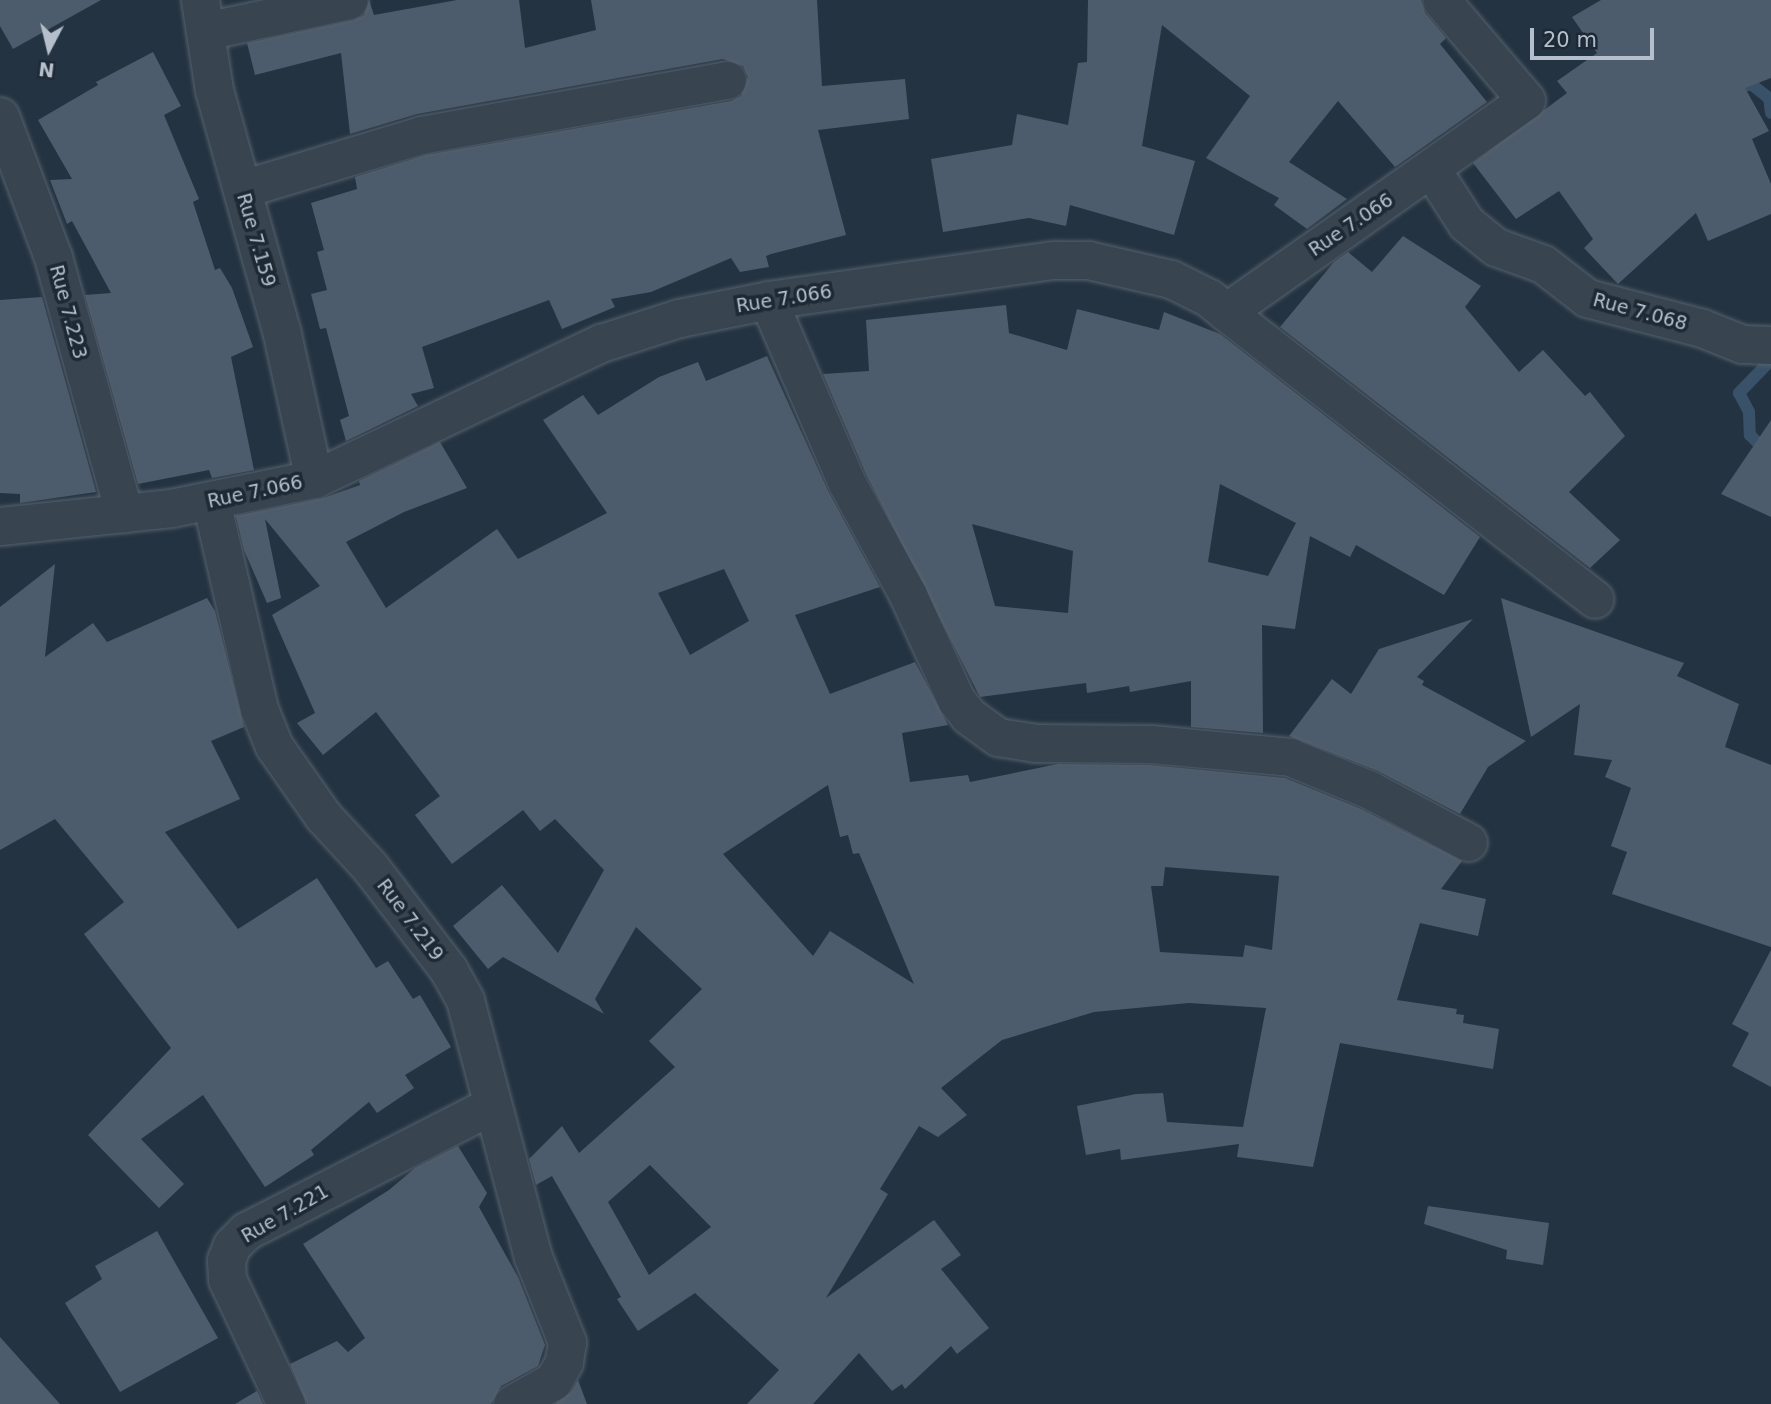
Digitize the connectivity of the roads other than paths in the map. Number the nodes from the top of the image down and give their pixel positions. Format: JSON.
{"nodes":[{"id":1,"x":349,"y":0,"type":"edge"},
{"id":2,"x":1441,"y":0,"type":"edge"},
{"id":3,"x":202,"y":15,"type":"edge"},
{"id":4,"x":727,"y":80,"type":"dead end"},
{"id":5,"x":0,"y":116,"type":"edge"},
{"id":6,"x":1432,"y":170,"type":"junction"},
{"id":7,"x":242,"y":188,"type":"junction"},
{"id":8,"x":768,"y":300,"type":"junction"},
{"id":9,"x":1226,"y":312,"type":"junction"},
{"id":10,"x":1771,"y":345,"type":"edge"},
{"id":11,"x":314,"y":479,"type":"junction"},
{"id":12,"x":211,"y":501,"type":"junction"},
{"id":13,"x":124,"y":513,"type":"junction"},
{"id":14,"x":0,"y":526,"type":"edge"},
{"id":15,"x":1595,"y":599,"type":"dead end"},
{"id":16,"x":1468,"y":842,"type":"dead end"},
{"id":17,"x":492,"y":1105,"type":"junction"},
{"id":18,"x":286,"y":1404,"type":"edge"},
{"id":19,"x":512,"y":1404,"type":"edge"}],
"edges":[{"from":1,"to":3,"type":"street"},
{"from":2,"to":6,"type":"street","name":"Rue 7.066"},
{"from":3,"to":7,"type":"street","name":"Rue 7.159"},
{"from":4,"to":7,"type":"street"},
{"from":5,"to":13,"type":"street","name":"Rue 7.223"},
{"from":6,"to":9,"type":"street","name":"Rue 7.066"},
{"from":6,"to":10,"type":"street","name":"Rue 7.068"},
{"from":7,"to":11,"type":"street","name":"Rue 7.159"},
{"from":8,"to":9,"type":"street","name":"Rue 7.066"},
{"from":8,"to":11,"type":"street","name":"Rue 7.066"},
{"from":8,"to":16,"type":"street"},
{"from":9,"to":15,"type":"street"},
{"from":11,"to":12,"type":"street","name":"Rue 7.066"},
{"from":12,"to":13,"type":"street","name":"Rue 7.066"},
{"from":12,"to":17,"type":"street","name":"Rue 7.219"},
{"from":13,"to":14,"type":"street","name":"Rue 7.066"},
{"from":17,"to":18,"type":"street","name":"Rue 7.221"},
{"from":17,"to":19,"type":"street","name":"Rue 7.219"}]}
